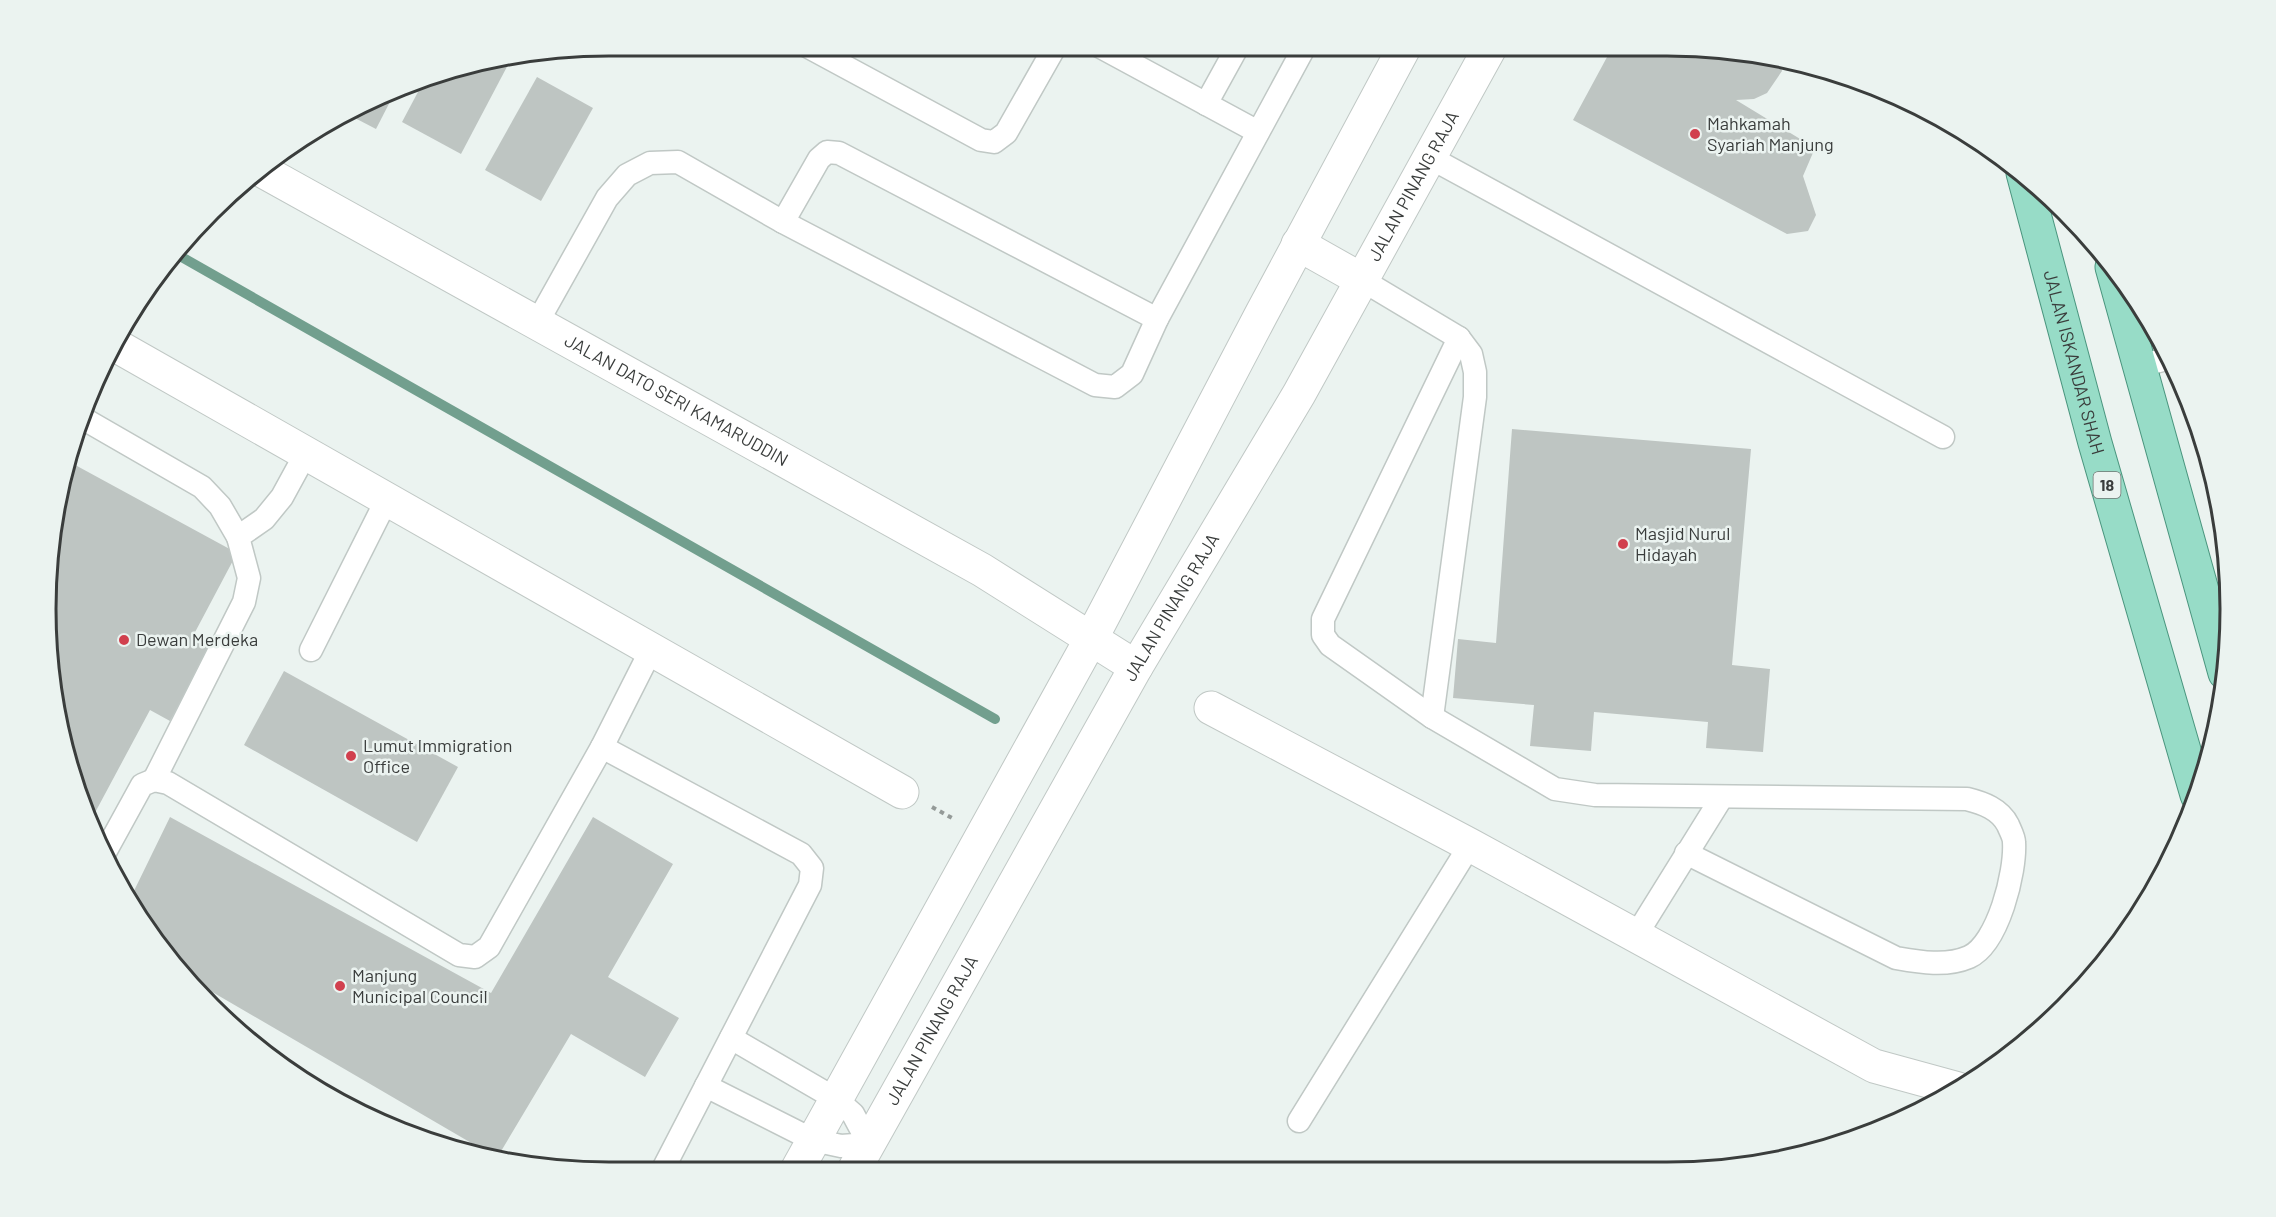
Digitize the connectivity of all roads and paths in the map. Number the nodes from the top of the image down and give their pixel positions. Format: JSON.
{"nodes":[{"id":1,"x":825,"y":56,"type":"edge"},
{"id":2,"x":1050,"y":56,"type":"edge"},
{"id":3,"x":1117,"y":56,"type":"edge"},
{"id":4,"x":1232,"y":56,"type":"edge"},
{"id":5,"x":1300,"y":56,"type":"edge"},
{"id":6,"x":1400,"y":56,"type":"edge"},
{"id":7,"x":1486,"y":56,"type":"edge"},
{"id":8,"x":1206,"y":104,"type":"junction"},
{"id":9,"x":1258,"y":132,"type":"junction"},
{"id":10,"x":1430,"y":157,"type":"junction"},
{"id":11,"x":267,"y":174,"type":"edge"},
{"id":12,"x":2012,"y":176,"type":"edge"},
{"id":13,"x":2027,"y":189,"type":"edge"},
{"id":14,"x":783,"y":222,"type":"junction"},
{"id":15,"x":1298,"y":244,"type":"junction"},
{"id":16,"x":1362,"y":280,"type":"junction"},
{"id":17,"x":2056,"y":298,"type":"junction"},
{"id":18,"x":2128,"y":303,"type":"edge"},
{"id":19,"x":1157,"y":320,"type":"junction"},
{"id":20,"x":537,"y":323,"type":"junction"},
{"id":21,"x":1459,"y":338,"type":"junction"},
{"id":22,"x":121,"y":348,"type":"edge"},
{"id":23,"x":2155,"y":362,"type":"edge"},
{"id":24,"x":88,"y":422,"type":"edge"},
{"id":25,"x":1943,"y":436,"type":"dead end"},
{"id":26,"x":306,"y":453,"type":"junction"},
{"id":27,"x":387,"y":499,"type":"junction"},
{"id":28,"x":238,"y":537,"type":"junction"},
{"id":29,"x":1091,"y":639,"type":"junction"},
{"id":30,"x":2219,"y":646,"type":"edge"},
{"id":31,"x":311,"y":650,"type":"dead end"},
{"id":32,"x":651,"y":650,"type":"junction"},
{"id":33,"x":1136,"y":667,"type":"junction"},
{"id":34,"x":1211,"y":708,"type":"dead end"},
{"id":35,"x":1432,"y":717,"type":"junction"},
{"id":36,"x":602,"y":747,"type":"junction"},
{"id":37,"x":154,"y":780,"type":"junction"},
{"id":38,"x":2193,"y":780,"type":"edge"},
{"id":39,"x":902,"y":792,"type":"joint"},
{"id":40,"x":1722,"y":797,"type":"junction"},
{"id":41,"x":984,"y":834,"type":"junction"},
{"id":42,"x":109,"y":845,"type":"edge"},
{"id":43,"x":1470,"y":845,"type":"junction"},
{"id":44,"x":1686,"y":853,"type":"junction"},
{"id":45,"x":1635,"y":937,"type":"junction"},
{"id":46,"x":731,"y":1038,"type":"junction"},
{"id":47,"x":706,"y":1086,"type":"junction"},
{"id":48,"x":1946,"y":1086,"type":"edge"},
{"id":49,"x":836,"y":1099,"type":"junction"},
{"id":50,"x":1299,"y":1121,"type":"dead end"},
{"id":51,"x":813,"y":1140,"type":"junction"},
{"id":52,"x":862,"y":1157,"type":"edge"},
{"id":53,"x":667,"y":1162,"type":"edge"},
{"id":54,"x":801,"y":1162,"type":"edge"}],
"edges":[{"from":1,"to":2,"type":"lane"},
{"from":3,"to":8,"type":"lane"},
{"from":4,"to":8,"type":"lane"},
{"from":5,"to":9,"type":"lane"},
{"from":6,"to":15,"type":"street"},
{"from":7,"to":10,"type":"street","name":"JALAN PINANG RAJA"},
{"from":8,"to":9,"type":"lane"},
{"from":9,"to":19,"type":"lane"},
{"from":10,"to":16,"type":"street","name":"JALAN PINANG RAJA"},
{"from":10,"to":25,"type":"lane"},
{"from":11,"to":20,"type":"street","name":"JALAN DATO SERI KAMARUDDIN"},
{"from":12,"to":17,"type":"main road"},
{"from":13,"to":17,"type":"main road","name":"JALAN ISKANDAR SHAH","number":"18"},
{"from":14,"to":19,"type":"lane"},
{"from":14,"to":19,"type":"lane"},
{"from":14,"to":20,"type":"lane"},
{"from":15,"to":16,"type":"street"},
{"from":15,"to":29,"type":"street"},
{"from":16,"to":21,"type":"lane"},
{"from":16,"to":33,"type":"street","name":"JALAN PINANG RAJA"},
{"from":17,"to":38,"type":"main road","name":"JALAN ISKANDAR SHAH","number":"18"},
{"from":18,"to":23,"type":"main road"},
{"from":20,"to":29,"type":"street","name":"JALAN DATO SERI KAMARUDDIN"},
{"from":21,"to":35,"type":"lane"},
{"from":21,"to":35,"type":"lane"},
{"from":22,"to":26,"type":"street"},
{"from":23,"to":30,"type":"main road"},
{"from":24,"to":28,"type":"lane"},
{"from":26,"to":27,"type":"street"},
{"from":26,"to":28,"type":"lane"},
{"from":27,"to":31,"type":"lane"},
{"from":27,"to":32,"type":"street"},
{"from":28,"to":37,"type":"lane"},
{"from":29,"to":33,"type":"street","name":"JALAN DATO SERI KAMARUDDIN"},
{"from":29,"to":41,"type":"street"},
{"from":32,"to":36,"type":"lane"},
{"from":32,"to":39,"type":"street"},
{"from":33,"to":52,"type":"street","name":"JALAN PINANG RAJA"},
{"from":34,"to":43,"type":"street"},
{"from":35,"to":40,"type":"lane"},
{"from":36,"to":37,"type":"lane"},
{"from":36,"to":46,"type":"lane"},
{"from":37,"to":42,"type":"lane"},
{"from":39,"to":41,"type":"path"},
{"from":40,"to":44,"type":"lane"},
{"from":40,"to":44,"type":"lane"},
{"from":41,"to":49,"type":"street"},
{"from":43,"to":45,"type":"street"},
{"from":43,"to":50,"type":"lane"},
{"from":44,"to":45,"type":"lane"},
{"from":45,"to":48,"type":"street"},
{"from":46,"to":47,"type":"lane"},
{"from":46,"to":49,"type":"lane"},
{"from":47,"to":51,"type":"lane"},
{"from":47,"to":53,"type":"lane"},
{"from":49,"to":51,"type":"street"},
{"from":49,"to":52,"type":"lane"},
{"from":51,"to":52,"type":"lane"},
{"from":51,"to":54,"type":"street"}]}
